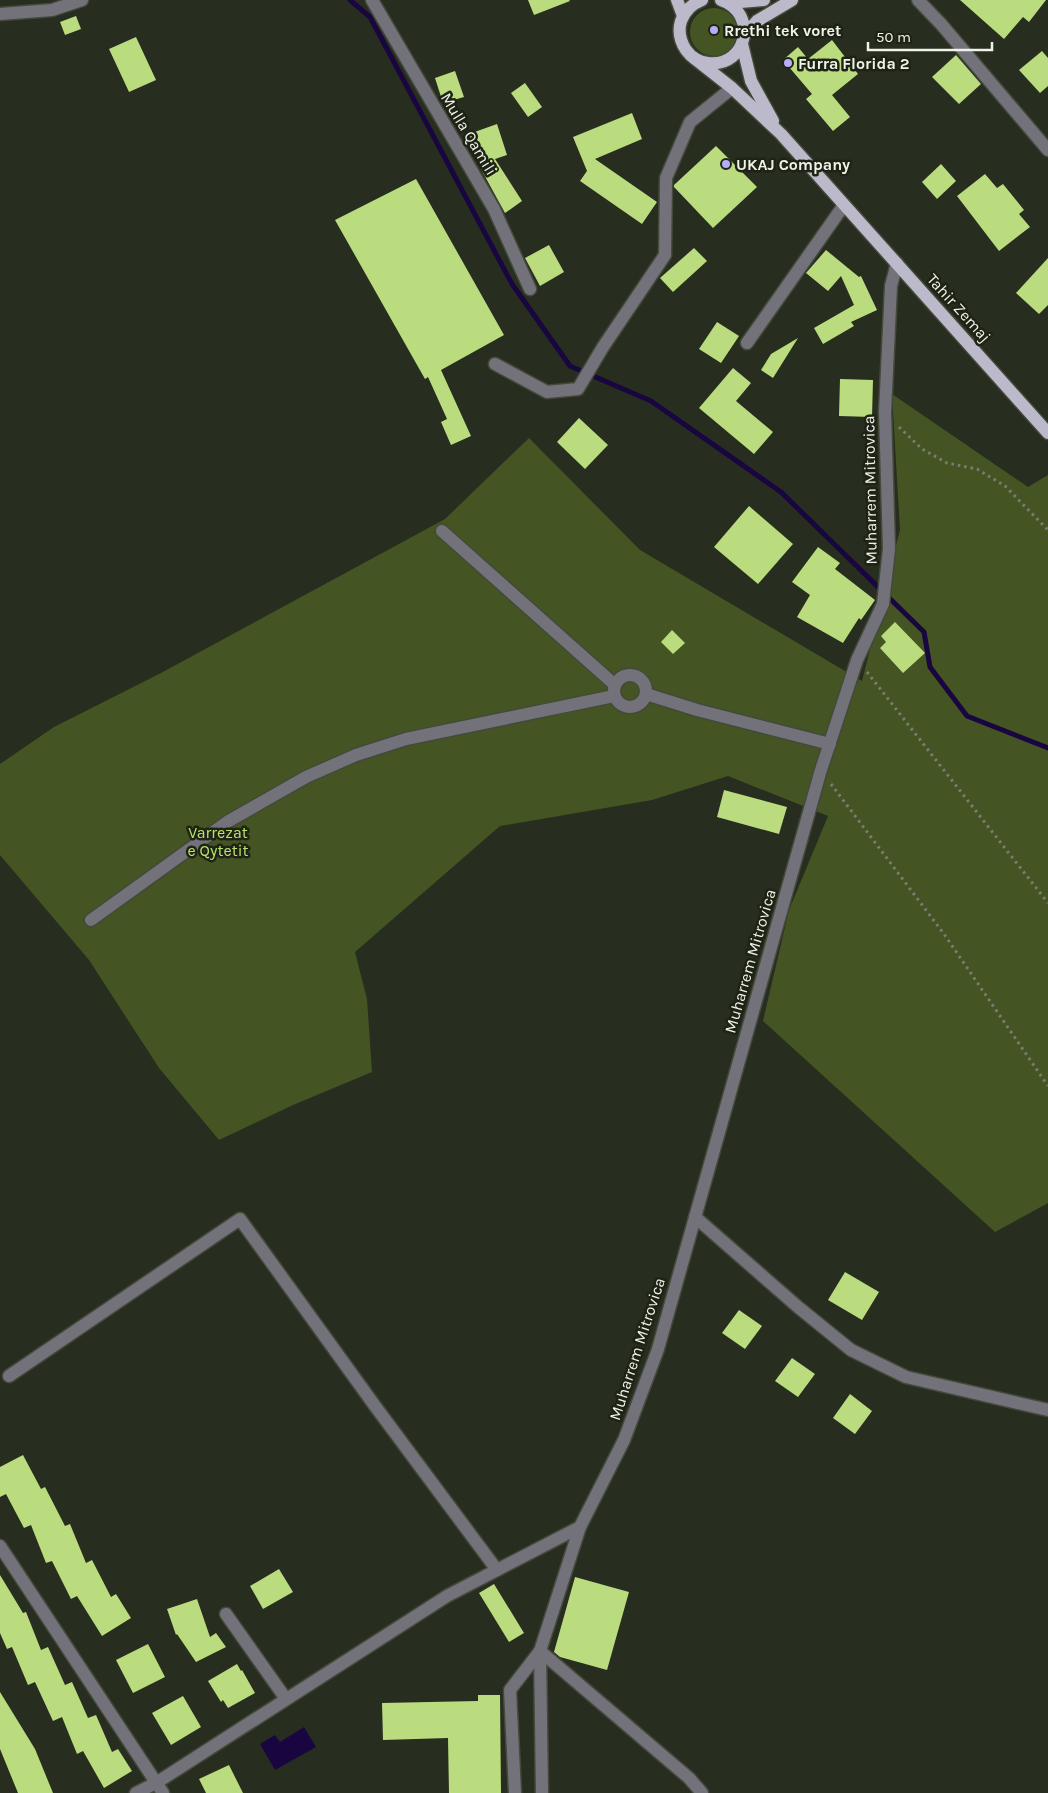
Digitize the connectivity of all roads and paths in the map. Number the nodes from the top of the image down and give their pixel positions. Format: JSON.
{"nodes":[{"id":1,"x":82,"y":0,"type":"edge"},
{"id":2,"x":372,"y":0,"type":"edge"},
{"id":3,"x":677,"y":0,"type":"edge"},
{"id":4,"x":702,"y":0,"type":"edge"},
{"id":5,"x":764,"y":0,"type":"edge"},
{"id":6,"x":792,"y":0,"type":"edge"},
{"id":7,"x":918,"y":0,"type":"edge"},
{"id":8,"x":724,"y":1,"type":"edge"},
{"id":9,"x":0,"y":14,"type":"edge"},
{"id":10,"x":683,"y":16,"type":"junction"},
{"id":11,"x":743,"y":39,"type":"junction"},
{"id":12,"x":694,"y":58,"type":"junction"},
{"id":13,"x":732,"y":88,"type":"junction"},
{"id":14,"x":780,"y":134,"type":"junction"},
{"id":15,"x":1048,"y":150,"type":"edge"},
{"id":16,"x":844,"y":205,"type":"junction"},
{"id":17,"x":897,"y":263,"type":"junction"},
{"id":18,"x":530,"y":289,"type":"dead end"},
{"id":19,"x":747,"y":343,"type":"dead end"},
{"id":20,"x":495,"y":364,"type":"dead end"},
{"id":21,"x":885,"y":412,"type":"junction"},
{"id":22,"x":1048,"y":433,"type":"edge"},
{"id":23,"x":1048,"y":530,"type":"edge"},
{"id":24,"x":442,"y":531,"type":"dead end"},
{"id":25,"x":857,"y":660,"type":"junction"},
{"id":26,"x":614,"y":690,"type":"junction"},
{"id":27,"x":646,"y":694,"type":"junction"},
{"id":28,"x":830,"y":744,"type":"junction"},
{"id":29,"x":820,"y":773,"type":"junction"},
{"id":30,"x":1048,"y":903,"type":"edge"},
{"id":31,"x":91,"y":920,"type":"dead end"},
{"id":32,"x":1048,"y":1086,"type":"edge"},
{"id":33,"x":695,"y":1217,"type":"junction"},
{"id":34,"x":9,"y":1376,"type":"dead end"},
{"id":35,"x":1048,"y":1410,"type":"edge"},
{"id":36,"x":580,"y":1527,"type":"junction"},
{"id":37,"x":0,"y":1546,"type":"edge"},
{"id":38,"x":497,"y":1570,"type":"junction"},
{"id":39,"x":226,"y":1614,"type":"dead end"},
{"id":40,"x":540,"y":1651,"type":"junction"},
{"id":41,"x":286,"y":1699,"type":"junction"},
{"id":42,"x":159,"y":1788,"type":"edge"},
{"id":43,"x":136,"y":1793,"type":"edge"},
{"id":44,"x":515,"y":1793,"type":"edge"},
{"id":45,"x":542,"y":1793,"type":"edge"},
{"id":46,"x":702,"y":1793,"type":"edge"}],
"edges":[{"from":1,"to":9,"type":"street"},
{"from":2,"to":18,"type":"street","name":"Mulla Qamili"},
{"from":3,"to":10,"type":"main road"},
{"from":4,"to":10,"type":"main road"},
{"from":5,"to":8,"type":"main road"},
{"from":6,"to":11,"type":"main road"},
{"from":7,"to":15,"type":"street"},
{"from":8,"to":11,"type":"main road","name":"Tahir Zemaj"},
{"from":10,"to":12,"type":"main road","name":"Tahir Zemaj"},
{"from":11,"to":12,"type":"main road"},
{"from":11,"to":14,"type":"main road","name":"Tahir Zemaj"},
{"from":12,"to":13,"type":"main road","name":"Tahir Zemaj"},
{"from":13,"to":14,"type":"main road","name":"Tahir Zemaj"},
{"from":13,"to":20,"type":"street"},
{"from":14,"to":16,"type":"main road","name":"Tahir Zemaj"},
{"from":16,"to":17,"type":"main road","name":"Tahir Zemaj"},
{"from":16,"to":19,"type":"street"},
{"from":17,"to":21,"type":"street","name":"Muharrem Mitrovica"},
{"from":17,"to":22,"type":"main road","name":"Tahir Zemaj"},
{"from":21,"to":23,"type":"path"},
{"from":21,"to":25,"type":"street","name":"Muharrem Mitrovica"},
{"from":24,"to":26,"type":"street"},
{"from":25,"to":28,"type":"street","name":"Muharrem Mitrovica"},
{"from":25,"to":30,"type":"path"},
{"from":26,"to":27,"type":"street"},
{"from":26,"to":27,"type":"street"},
{"from":26,"to":31,"type":"street"},
{"from":27,"to":28,"type":"street"},
{"from":28,"to":29,"type":"street","name":"Muharrem Mitrovica"},
{"from":29,"to":32,"type":"path"},
{"from":29,"to":33,"type":"street","name":"Muharrem Mitrovica"},
{"from":33,"to":35,"type":"street"},
{"from":33,"to":36,"type":"street","name":"Muharrem Mitrovica"},
{"from":34,"to":38,"type":"street"},
{"from":36,"to":38,"type":"street"},
{"from":36,"to":40,"type":"street","name":"Muharrem Mitrovica"},
{"from":37,"to":42,"type":"street"},
{"from":38,"to":41,"type":"street"},
{"from":39,"to":41,"type":"street"},
{"from":40,"to":44,"type":"street"},
{"from":40,"to":45,"type":"street"},
{"from":40,"to":46,"type":"street"},
{"from":41,"to":42,"type":"street"},
{"from":42,"to":43,"type":"street"}]}
